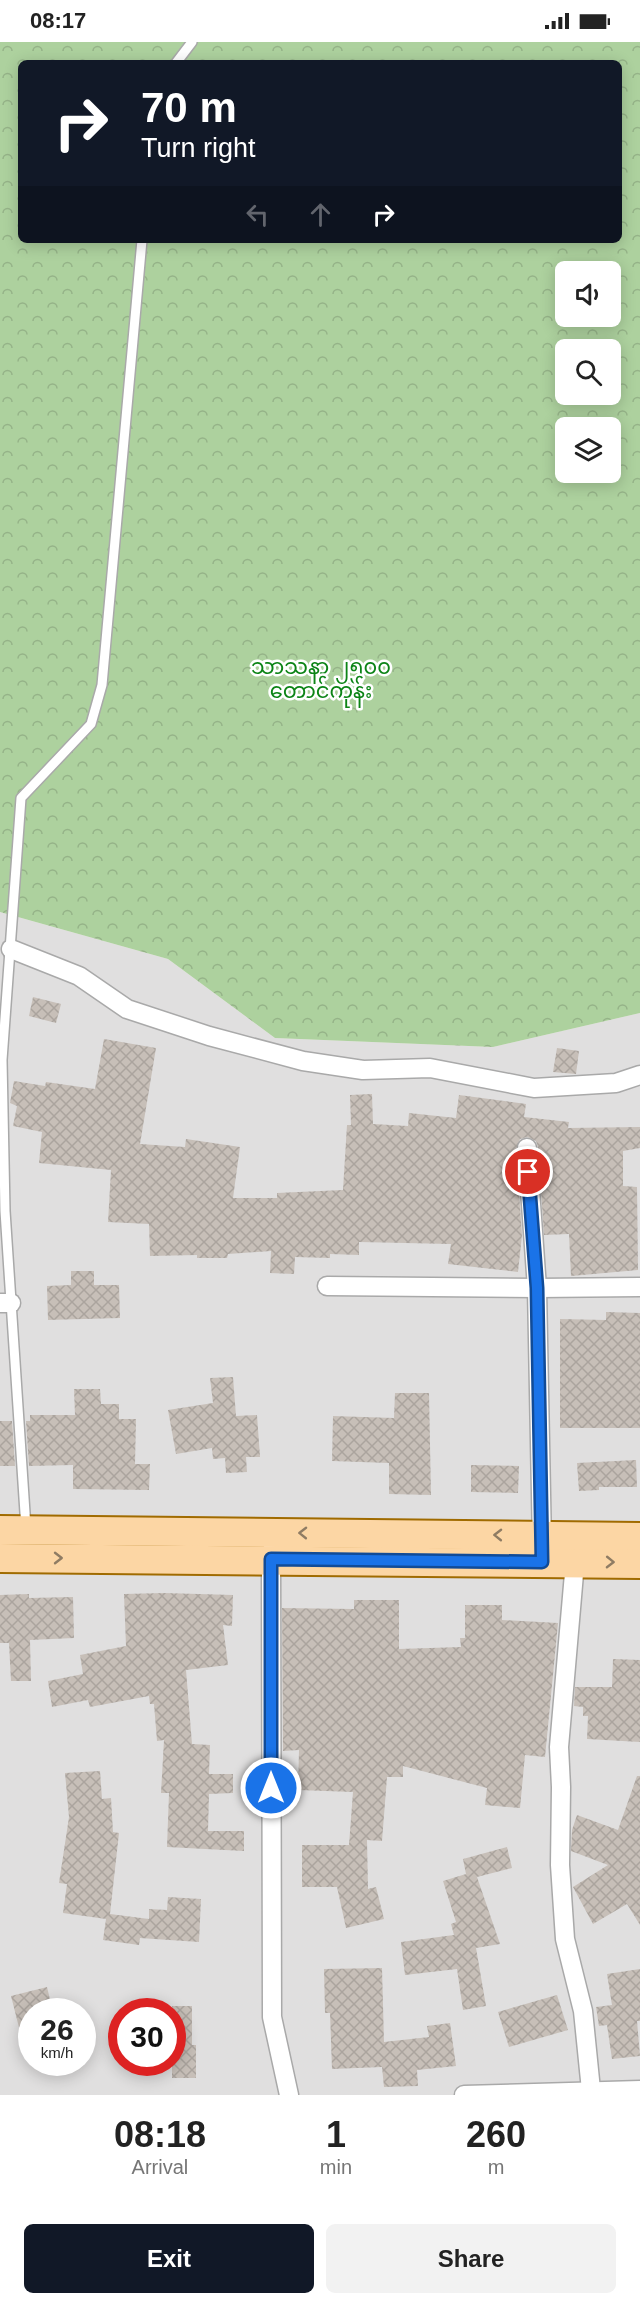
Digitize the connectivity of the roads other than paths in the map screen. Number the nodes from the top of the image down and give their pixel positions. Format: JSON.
{"nodes":[{"id":1,"x":192,"y":42,"type":"edge"},
{"id":2,"x":178,"y":60,"type":"edge"},
{"id":3,"x":142,"y":243,"type":"edge"},
{"id":4,"x":11,"y":949,"type":"junction"},
{"id":5,"x":640,"y":1075,"type":"edge"},
{"id":6,"x":527,"y":1148,"type":"dead end"},
{"id":7,"x":327,"y":1286,"type":"dead end"},
{"id":8,"x":640,"y":1287,"type":"edge"},
{"id":9,"x":537,"y":1288,"type":"junction"},
{"id":10,"x":5,"y":1303,"type":"edge"},
{"id":11,"x":640,"y":1537,"type":"edge"},
{"id":12,"x":17,"y":1544,"type":"edge"},
{"id":13,"x":271,"y":1546,"type":"junction"},
{"id":14,"x":542,"y":1549,"type":"junction"},
{"id":15,"x":575,"y":1562,"type":"junction"},
{"id":16,"x":640,"y":1564,"type":"edge"},
{"id":17,"x":591,"y":2090,"type":"junction"},
{"id":18,"x":640,"y":2090,"type":"edge"},
{"id":19,"x":289,"y":2095,"type":"edge"},
{"id":20,"x":464,"y":2095,"type":"edge"}],
"edges":[{"from":1,"to":2,"type":"lane"},
{"from":3,"to":4,"type":"lane"},
{"from":4,"to":5,"type":"street"},
{"from":4,"to":10,"type":"lane"},
{"from":6,"to":9,"type":"street"},
{"from":7,"to":9,"type":"street"},
{"from":8,"to":9,"type":"street"},
{"from":9,"to":14,"type":"street"},
{"from":10,"to":12,"type":"lane"},
{"from":11,"to":14,"type":"main road"},
{"from":12,"to":13,"type":"main road"},
{"from":13,"to":14,"type":"main road"},
{"from":13,"to":19,"type":"street"},
{"from":14,"to":15,"type":"main road"},
{"from":15,"to":16,"type":"main road","one_way":true},
{"from":15,"to":17,"type":"street"},
{"from":17,"to":18,"type":"street"},
{"from":17,"to":20,"type":"street"}]}
